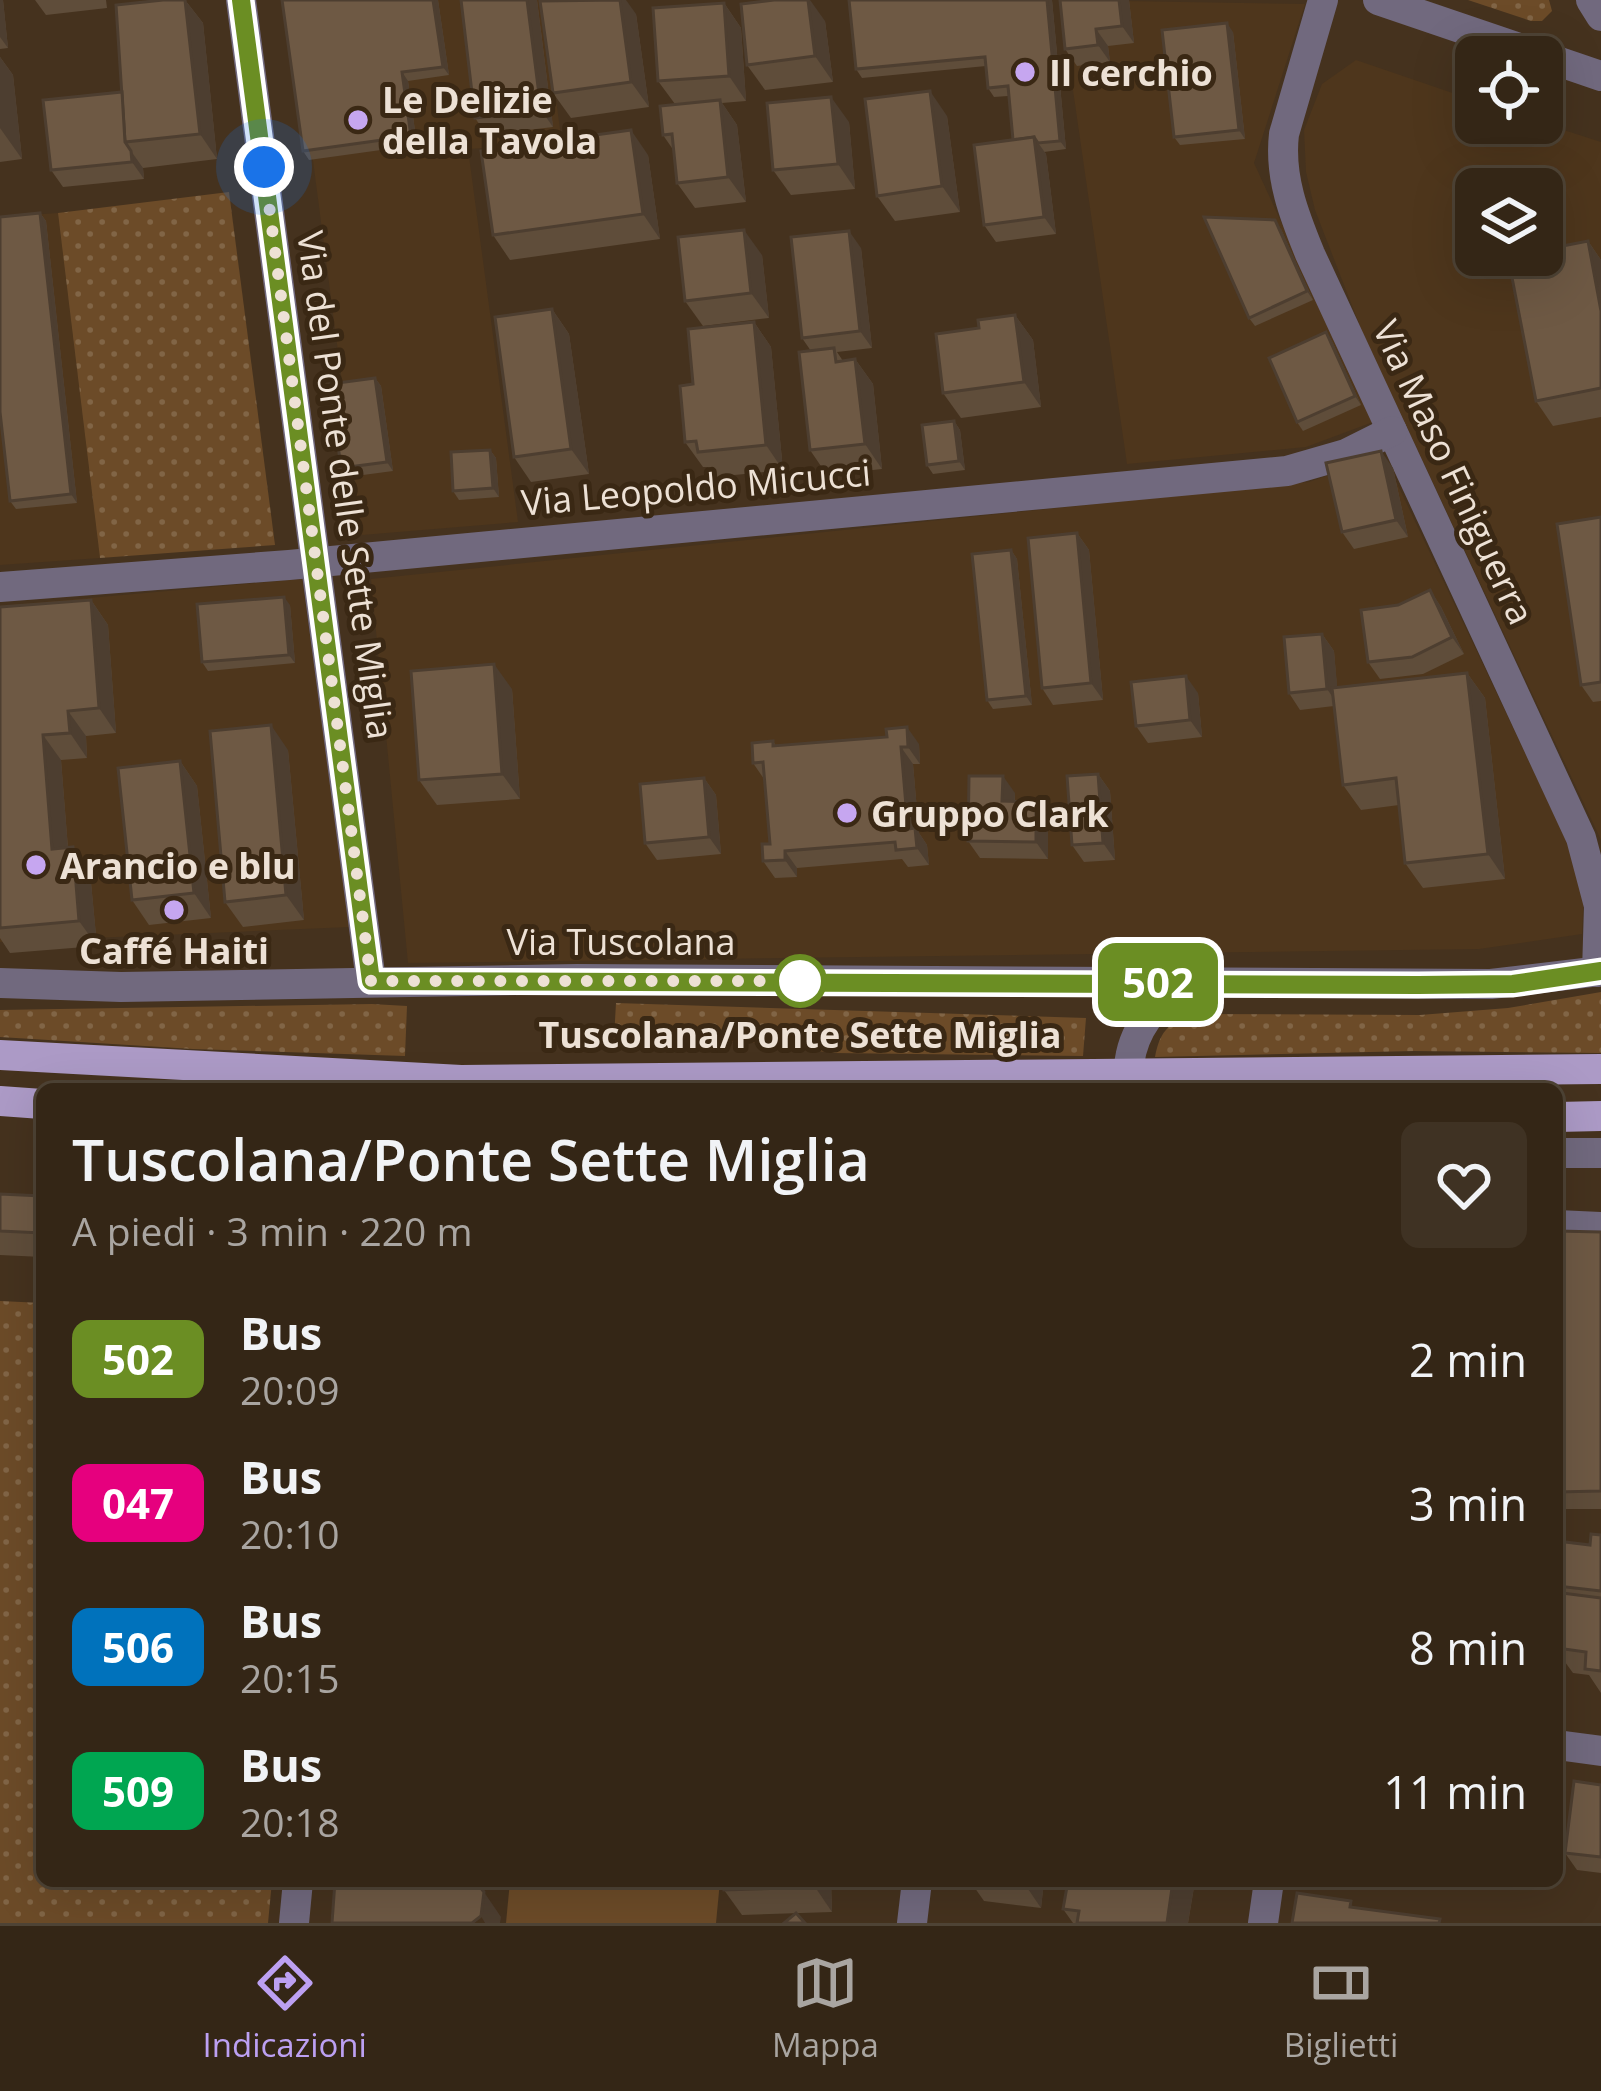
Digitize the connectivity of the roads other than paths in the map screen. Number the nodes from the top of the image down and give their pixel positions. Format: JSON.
{"nodes":[{"id":1,"x":241,"y":0,"type":"edge"},
{"id":2,"x":1323,"y":0,"type":"edge"},
{"id":3,"x":1378,"y":0,"type":"edge"},
{"id":4,"x":1591,"y":0,"type":"edge"},
{"id":5,"x":1601,"y":16,"type":"edge"},
{"id":6,"x":1601,"y":76,"type":"edge"},
{"id":7,"x":1392,"y":431,"type":"junction"},
{"id":8,"x":317,"y":561,"type":"junction"},
{"id":9,"x":0,"y":586,"type":"edge"},
{"id":10,"x":1599,"y":971,"type":"edge"},
{"id":11,"x":371,"y":981,"type":"junction"},
{"id":12,"x":1181,"y":982,"type":"junction"},
{"id":13,"x":0,"y":983,"type":"edge"},
{"id":14,"x":0,"y":1055,"type":"edge"},
{"id":15,"x":1601,"y":1069,"type":"edge"},
{"id":16,"x":1129,"y":1081,"type":"edge"},
{"id":17,"x":0,"y":1101,"type":"edge"},
{"id":18,"x":36,"y":1104,"type":"edge"},
{"id":19,"x":1601,"y":1116,"type":"edge"},
{"id":20,"x":1563,"y":1117,"type":"edge"},
{"id":21,"x":1601,"y":1127,"type":"edge"},
{"id":22,"x":1563,"y":1132,"type":"edge"},
{"id":23,"x":1563,"y":1153,"type":"edge"},
{"id":24,"x":1601,"y":1153,"type":"edge"},
{"id":25,"x":1563,"y":1225,"type":"edge"},
{"id":26,"x":1601,"y":1227,"type":"edge"},
{"id":27,"x":1563,"y":1746,"type":"edge"},
{"id":28,"x":1601,"y":1751,"type":"edge"},
{"id":29,"x":297,"y":1887,"type":"edge"},
{"id":30,"x":916,"y":1887,"type":"edge"},
{"id":31,"x":1268,"y":1887,"type":"edge"},
{"id":32,"x":294,"y":1923,"type":"edge"},
{"id":33,"x":912,"y":1923,"type":"edge"},
{"id":34,"x":1263,"y":1923,"type":"edge"}],
"edges":[{"from":1,"to":8,"type":"street","name":"Via del Ponte delle Sette Miglia"},
{"from":2,"to":7,"type":"street","name":"Via Maso Finiguerra"},
{"from":3,"to":6,"type":"street"},
{"from":4,"to":5,"type":"street"},
{"from":7,"to":8,"type":"street","name":"Via Leopoldo Micucci"},
{"from":7,"to":10,"type":"street","name":"Via Maso Finiguerra"},
{"from":8,"to":9,"type":"street","name":"Via Leopoldo Micucci"},
{"from":8,"to":11,"type":"street","name":"Via del Ponte delle Sette Miglia"},
{"from":10,"to":12,"type":"street","name":"Via Tuscolana"},
{"from":11,"to":12,"type":"street","name":"Via Tuscolana"},
{"from":11,"to":13,"type":"street","name":"Via Tuscolana"},
{"from":12,"to":16,"type":"street"},
{"from":14,"to":16,"type":"main road"},
{"from":15,"to":16,"type":"main road"},
{"from":17,"to":18,"type":"main road"},
{"from":19,"to":20,"type":"main road"},
{"from":21,"to":22,"type":"street"},
{"from":23,"to":24,"type":"street"},
{"from":25,"to":26,"type":"street"},
{"from":27,"to":28,"type":"street"},
{"from":29,"to":32,"type":"street"},
{"from":30,"to":33,"type":"street"},
{"from":31,"to":34,"type":"street"}]}
